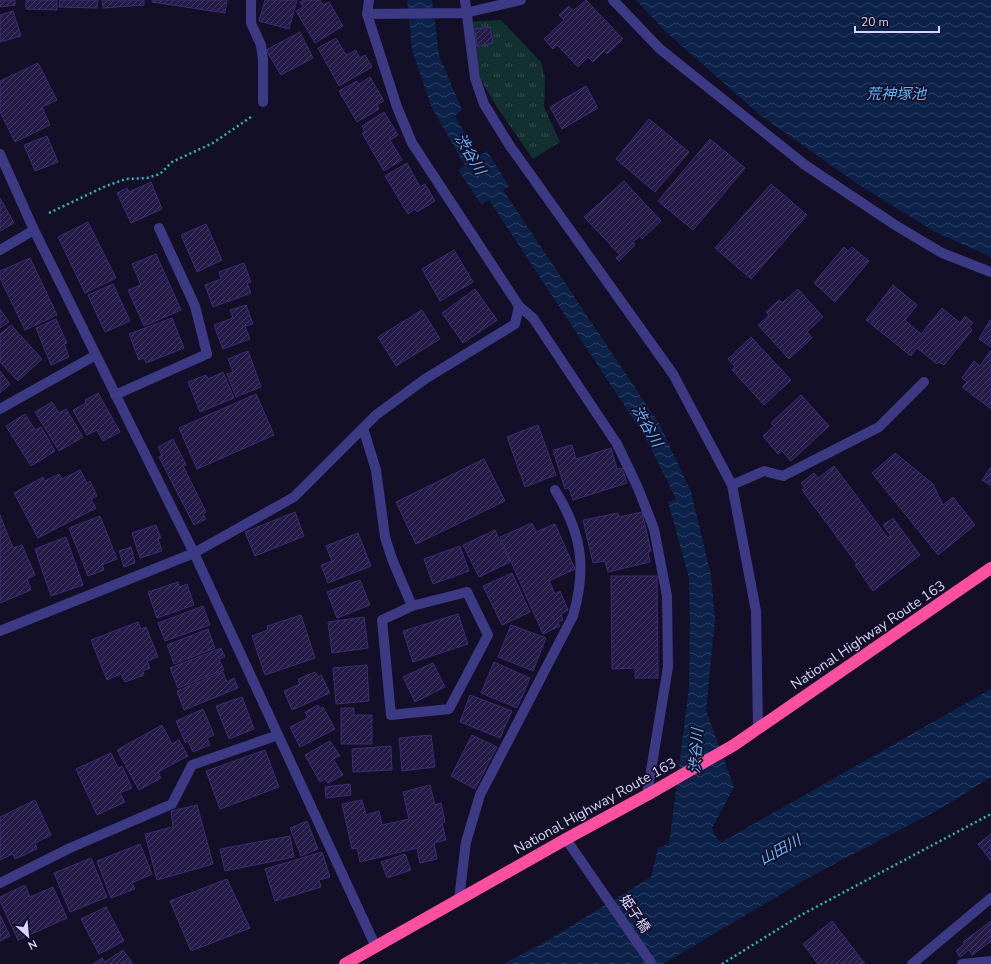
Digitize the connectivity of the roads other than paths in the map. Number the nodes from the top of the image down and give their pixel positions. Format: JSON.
{"nodes":[{"id":1,"x":251,"y":0,"type":"edge"},
{"id":2,"x":369,"y":0,"type":"edge"},
{"id":3,"x":465,"y":0,"type":"edge"},
{"id":4,"x":521,"y":0,"type":"edge"},
{"id":5,"x":613,"y":0,"type":"edge"},
{"id":6,"x":465,"y":13,"type":"junction"},
{"id":7,"x":367,"y":14,"type":"junction"},
{"id":8,"x":263,"y":102,"type":"road end"},
{"id":9,"x":0,"y":154,"type":"edge"},
{"id":10,"x":32,"y":226,"type":"junction"},
{"id":11,"x":159,"y":228,"type":"dead end"},
{"id":12,"x":0,"y":250,"type":"edge"},
{"id":13,"x":991,"y":272,"type":"edge"},
{"id":14,"x":519,"y":306,"type":"junction"},
{"id":15,"x":96,"y":355,"type":"junction"},
{"id":16,"x":924,"y":382,"type":"dead end"},
{"id":17,"x":115,"y":395,"type":"junction"},
{"id":18,"x":0,"y":409,"type":"edge"},
{"id":19,"x":362,"y":428,"type":"junction"},
{"id":20,"x":732,"y":485,"type":"junction"},
{"id":21,"x":555,"y":490,"type":"dead end"},
{"id":22,"x":194,"y":552,"type":"junction"},
{"id":23,"x":991,"y":568,"type":"edge"},
{"id":24,"x":412,"y":606,"type":"junction"},
{"id":25,"x":0,"y":631,"type":"edge"},
{"id":26,"x":758,"y":728,"type":"junction"},
{"id":27,"x":278,"y":735,"type":"junction"},
{"id":28,"x":650,"y":794,"type":"junction"},
{"id":29,"x":566,"y":839,"type":"junction"},
{"id":30,"x":0,"y":882,"type":"edge"},
{"id":31,"x":991,"y":898,"type":"edge"},
{"id":32,"x":459,"y":899,"type":"junction"},
{"id":33,"x":375,"y":945,"type":"junction"},
{"id":34,"x":991,"y":961,"type":"edge"},
{"id":35,"x":915,"y":963,"type":"edge"},
{"id":36,"x":345,"y":964,"type":"edge"},
{"id":37,"x":652,"y":964,"type":"edge"},
{"id":38,"x":962,"y":964,"type":"edge"}],
"edges":[{"from":1,"to":8,"type":"street"},
{"from":2,"to":7,"type":"street"},
{"from":3,"to":6,"type":"street"},
{"from":4,"to":6,"type":"street"},
{"from":5,"to":13,"type":"street"},
{"from":6,"to":7,"type":"street"},
{"from":6,"to":20,"type":"street"},
{"from":7,"to":14,"type":"street"},
{"from":9,"to":10,"type":"street"},
{"from":10,"to":12,"type":"street"},
{"from":10,"to":15,"type":"street"},
{"from":11,"to":17,"type":"street"},
{"from":14,"to":19,"type":"street"},
{"from":14,"to":28,"type":"street"},
{"from":15,"to":17,"type":"street"},
{"from":15,"to":18,"type":"street"},
{"from":16,"to":20,"type":"street"},
{"from":17,"to":22,"type":"street"},
{"from":19,"to":22,"type":"street"},
{"from":19,"to":24,"type":"street"},
{"from":20,"to":26,"type":"street"},
{"from":21,"to":32,"type":"street"},
{"from":22,"to":25,"type":"street"},
{"from":22,"to":27,"type":"street"},
{"from":23,"to":26,"type":"highway","name":"National Highway Route 163"},
{"from":24,"to":24,"type":"street"},
{"from":26,"to":28,"type":"highway","name":"National Highway Route 163"},
{"from":27,"to":30,"type":"street"},
{"from":27,"to":33,"type":"street"},
{"from":28,"to":29,"type":"highway","name":"National Highway Route 163"},
{"from":29,"to":32,"type":"highway","name":"National Highway Route 163"},
{"from":29,"to":37,"type":"street","name":"姫子橋"},
{"from":31,"to":35,"type":"street"},
{"from":32,"to":33,"type":"highway","name":"National Highway Route 163"},
{"from":33,"to":36,"type":"highway","name":"National Highway Route 163"},
{"from":34,"to":38,"type":"street"}]}
